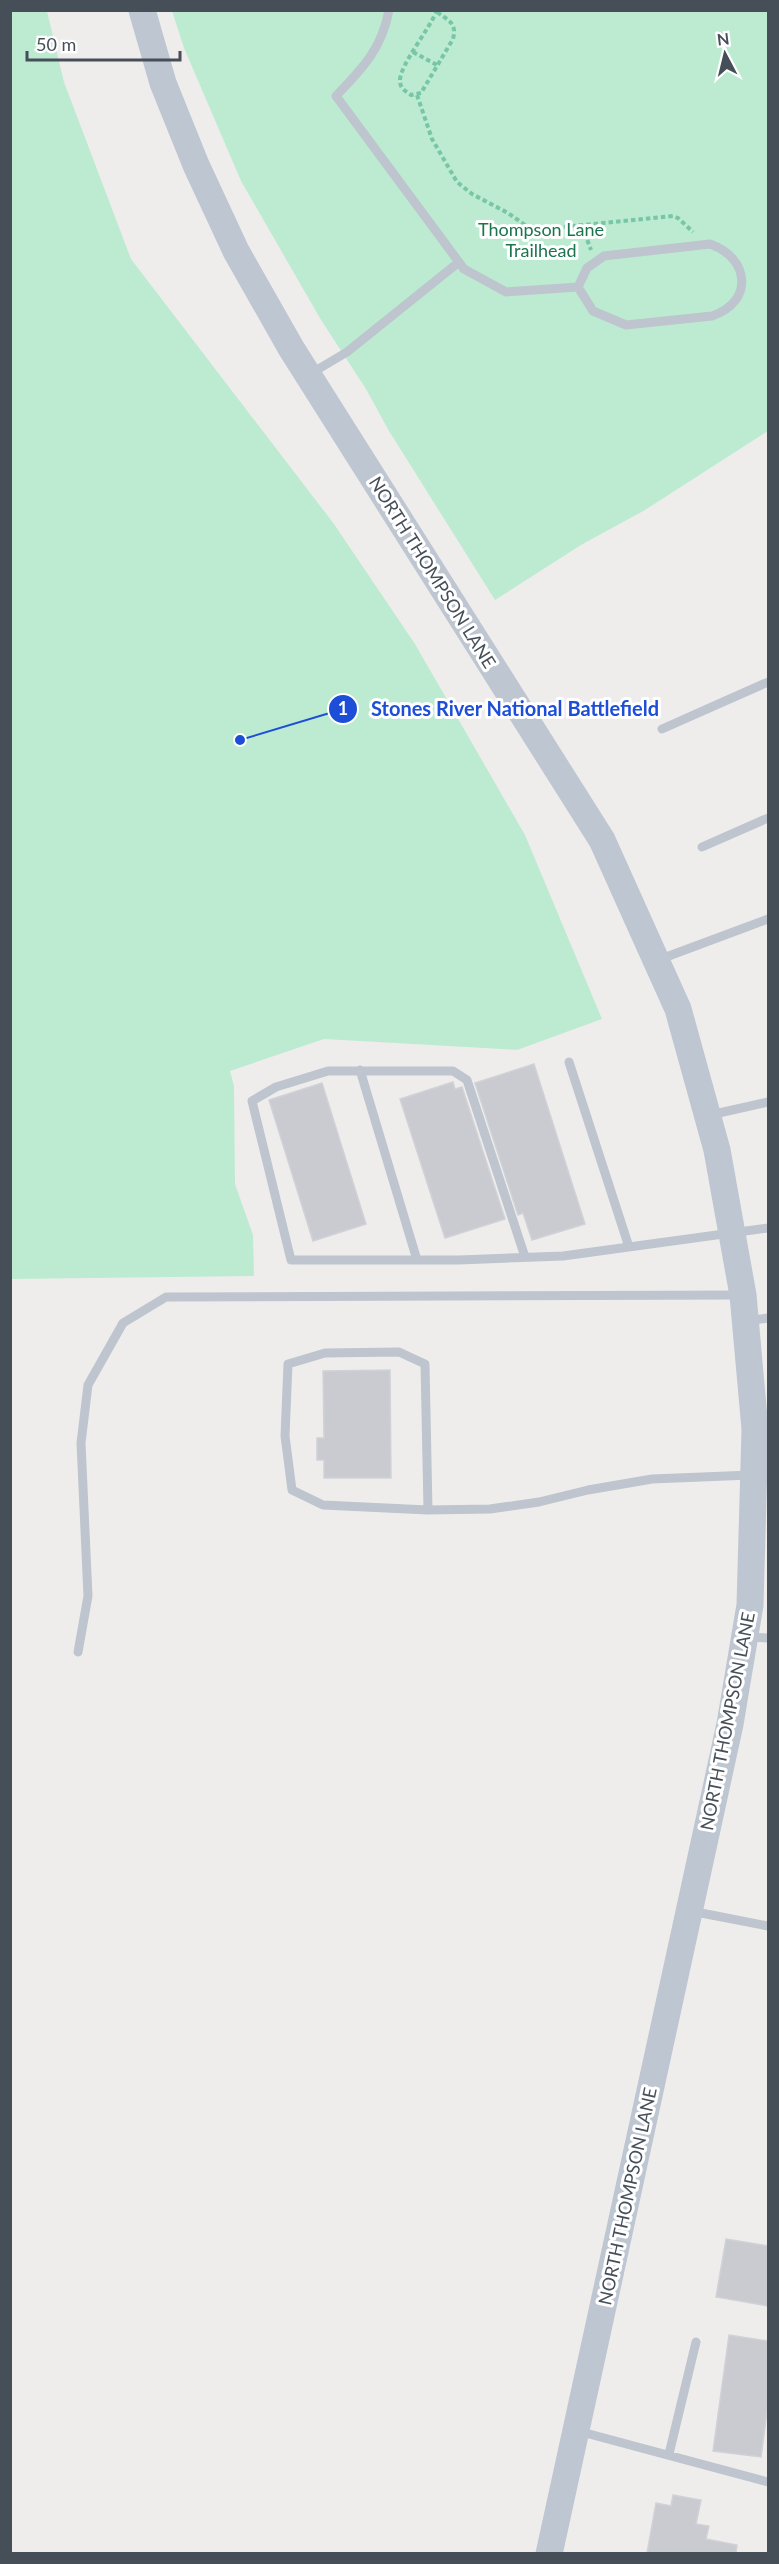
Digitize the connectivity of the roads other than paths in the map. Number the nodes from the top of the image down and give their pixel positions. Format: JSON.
{"nodes":[{"id":1,"x":142,"y":10,"type":"edge"},
{"id":2,"x":389,"y":10,"type":"edge"},
{"id":3,"x":459,"y":262,"type":"junction"},
{"id":4,"x":578,"y":287,"type":"junction"},
{"id":5,"x":308,"y":375,"type":"junction"},
{"id":6,"x":768,"y":682,"type":"edge"},
{"id":7,"x":662,"y":729,"type":"dead end"},
{"id":8,"x":768,"y":818,"type":"edge"},
{"id":9,"x":702,"y":848,"type":"dead end"},
{"id":10,"x":768,"y":920,"type":"edge"},
{"id":11,"x":656,"y":960,"type":"junction"},
{"id":12,"x":569,"y":1062,"type":"dead end"},
{"id":13,"x":360,"y":1070,"type":"junction"},
{"id":14,"x":768,"y":1102,"type":"edge"},
{"id":15,"x":708,"y":1116,"type":"junction"},
{"id":16,"x":768,"y":1228,"type":"edge"},
{"id":17,"x":732,"y":1232,"type":"junction"},
{"id":18,"x":629,"y":1247,"type":"junction"},
{"id":19,"x":525,"y":1257,"type":"junction"},
{"id":20,"x":417,"y":1260,"type":"junction"},
{"id":21,"x":752,"y":1311,"type":"edge"},
{"id":22,"x":756,"y":1460,"type":"junction"},
{"id":23,"x":428,"y":1510,"type":"junction"},
{"id":24,"x":756,"y":1638,"type":"edge"},
{"id":25,"x":78,"y":1652,"type":"dead end"},
{"id":26,"x":689,"y":1910,"type":"junction"},
{"id":27,"x":768,"y":1926,"type":"edge"},
{"id":28,"x":696,"y":2342,"type":"dead end"},
{"id":29,"x":575,"y":2430,"type":"junction"},
{"id":30,"x":669,"y":2454,"type":"junction"},
{"id":31,"x":768,"y":2482,"type":"edge"},
{"id":32,"x":549,"y":2553,"type":"edge"}],
"edges":[{"from":1,"to":5,"type":"main road","name":"NORTH THOMPSON LANE"},
{"from":2,"to":3,"type":"lane"},
{"from":3,"to":4,"type":"lane"},
{"from":3,"to":5,"type":"lane"},
{"from":4,"to":4,"type":"lane"},
{"from":5,"to":11,"type":"main road","name":"NORTH THOMPSON LANE"},
{"from":6,"to":7,"type":"lane"},
{"from":8,"to":9,"type":"lane"},
{"from":10,"to":11,"type":"lane"},
{"from":11,"to":15,"type":"main road","name":"NORTH THOMPSON LANE"},
{"from":12,"to":18,"type":"lane"},
{"from":13,"to":19,"type":"lane"},
{"from":13,"to":20,"type":"lane"},
{"from":13,"to":20,"type":"lane"},
{"from":14,"to":15,"type":"lane"},
{"from":15,"to":17,"type":"main road","name":"NORTH THOMPSON LANE"},
{"from":16,"to":17,"type":"lane"},
{"from":17,"to":18,"type":"lane"},
{"from":17,"to":21,"type":"main road","name":"NORTH THOMPSON LANE"},
{"from":18,"to":19,"type":"lane"},
{"from":19,"to":20,"type":"lane"},
{"from":21,"to":22,"type":"main road","name":"NORTH THOMPSON LANE"},
{"from":21,"to":25,"type":"lane"},
{"from":22,"to":23,"type":"lane"},
{"from":22,"to":24,"type":"main road","name":"NORTH THOMPSON LANE"},
{"from":23,"to":23,"type":"lane"},
{"from":24,"to":26,"type":"main road","name":"NORTH THOMPSON LANE"},
{"from":26,"to":27,"type":"lane"},
{"from":26,"to":29,"type":"main road","name":"NORTH THOMPSON LANE"},
{"from":28,"to":30,"type":"lane"},
{"from":29,"to":30,"type":"lane"},
{"from":29,"to":32,"type":"main road","name":"NORTH THOMPSON LANE"},
{"from":30,"to":31,"type":"lane"}]}
